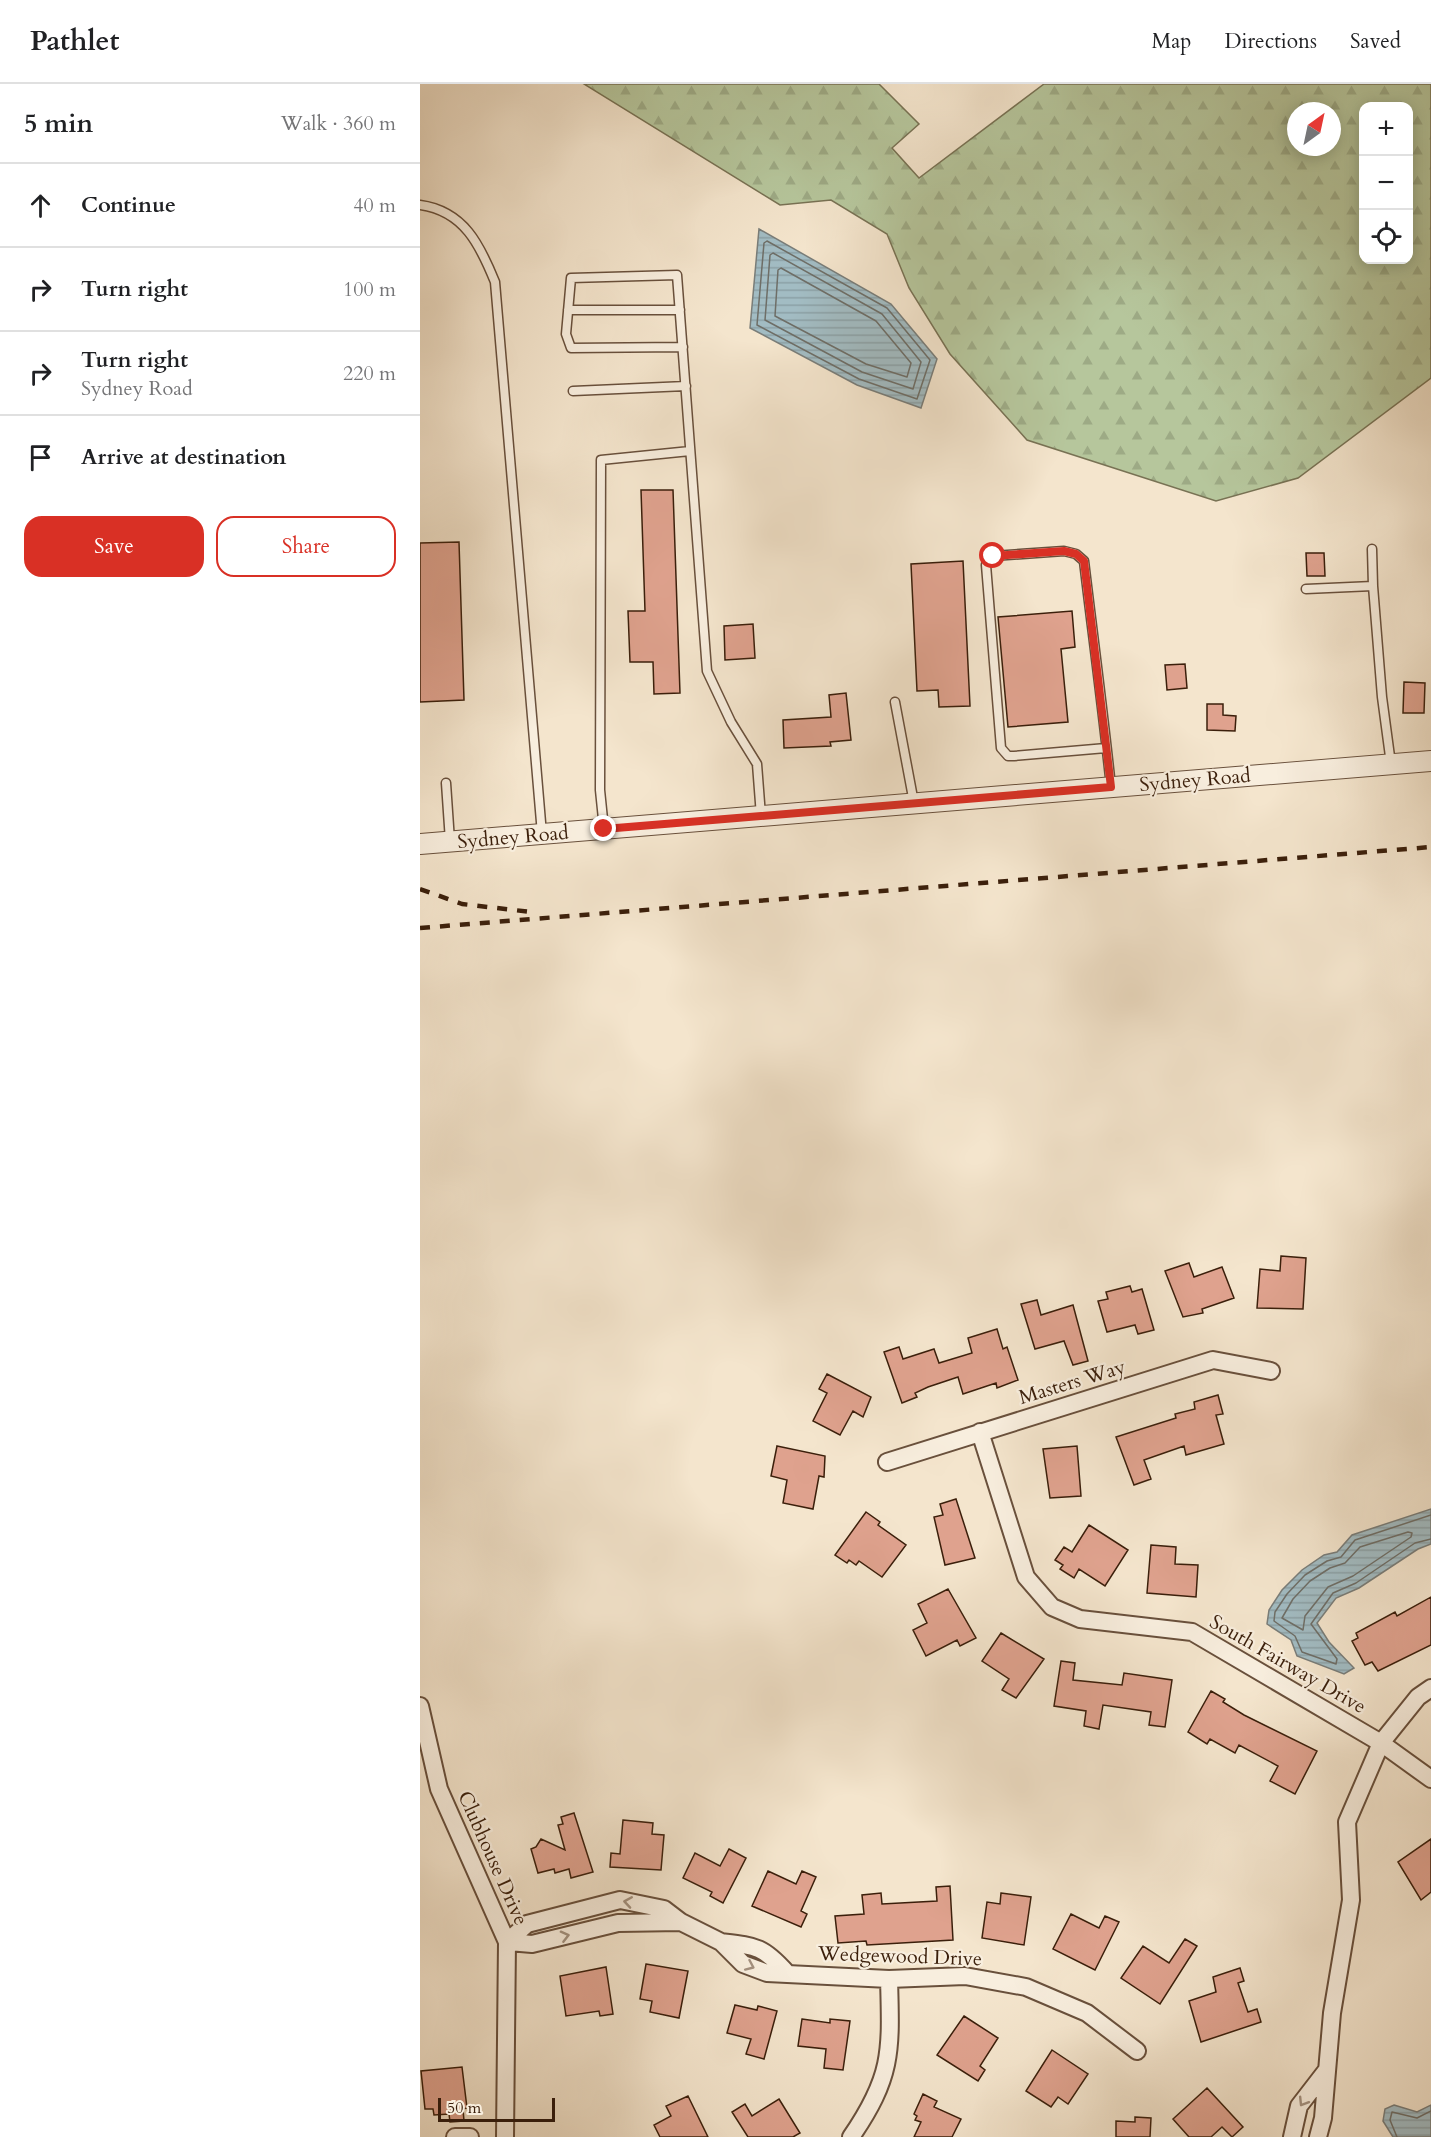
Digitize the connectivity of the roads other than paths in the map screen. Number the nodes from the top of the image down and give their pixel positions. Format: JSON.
{"nodes":[{"id":1,"x":420,"y":206,"type":"edge"},
{"id":2,"x":568,"y":310,"type":"junction"},
{"id":3,"x":680,"y":310,"type":"junction"},
{"id":4,"x":683,"y":347,"type":"junction"},
{"id":5,"x":686,"y":386,"type":"junction"},
{"id":6,"x":573,"y":391,"type":"dead end"},
{"id":7,"x":690,"y":452,"type":"junction"},
{"id":8,"x":1372,"y":549,"type":"dead end"},
{"id":9,"x":1373,"y":586,"type":"junction"},
{"id":10,"x":1306,"y":590,"type":"dead end"},
{"id":11,"x":896,"y":702,"type":"dead end"},
{"id":12,"x":1106,"y":748,"type":"junction"},
{"id":13,"x":1431,"y":761,"type":"edge"},
{"id":14,"x":1391,"y":764,"type":"junction"},
{"id":15,"x":446,"y":783,"type":"dead end"},
{"id":16,"x":1111,"y":787,"type":"junction"},
{"id":17,"x":914,"y":804,"type":"junction"},
{"id":18,"x":761,"y":816,"type":"junction"},
{"id":19,"x":604,"y":829,"type":"junction"},
{"id":20,"x":542,"y":834,"type":"junction"},
{"id":21,"x":450,"y":842,"type":"junction"},
{"id":22,"x":420,"y":844,"type":"edge"},
{"id":23,"x":1270,"y":1371,"type":"dead end"},
{"id":24,"x":980,"y":1432,"type":"junction"},
{"id":25,"x":887,"y":1462,"type":"dead end"},
{"id":26,"x":1431,"y":1688,"type":"edge"},
{"id":27,"x":420,"y":1710,"type":"edge"},
{"id":28,"x":1381,"y":1743,"type":"junction"},
{"id":29,"x":1431,"y":1779,"type":"edge"},
{"id":30,"x":681,"y":1922,"type":"junction"},
{"id":31,"x":507,"y":1942,"type":"junction"},
{"id":32,"x":889,"y":1979,"type":"junction"},
{"id":33,"x":1137,"y":2051,"type":"dead end"},
{"id":34,"x":1326,"y":2071,"type":"junction"},
{"id":35,"x":455,"y":2137,"type":"edge"},
{"id":36,"x":470,"y":2137,"type":"edge"},
{"id":37,"x":506,"y":2137,"type":"edge"},
{"id":38,"x":851,"y":2137,"type":"edge"},
{"id":39,"x":1292,"y":2137,"type":"edge"},
{"id":40,"x":1318,"y":2137,"type":"edge"}],
"edges":[{"from":1,"to":20,"type":"lane"},
{"from":2,"to":3,"type":"lane"},
{"from":2,"to":3,"type":"lane"},
{"from":2,"to":4,"type":"lane"},
{"from":3,"to":4,"type":"lane"},
{"from":4,"to":5,"type":"lane"},
{"from":5,"to":6,"type":"lane"},
{"from":5,"to":7,"type":"lane"},
{"from":7,"to":18,"type":"lane"},
{"from":7,"to":19,"type":"lane"},
{"from":8,"to":9,"type":"lane"},
{"from":9,"to":10,"type":"lane"},
{"from":9,"to":14,"type":"lane"},
{"from":11,"to":17,"type":"lane"},
{"from":12,"to":12,"type":"lane"},
{"from":12,"to":16,"type":"lane"},
{"from":13,"to":14,"type":"street","name":"Sydney Road"},
{"from":14,"to":16,"type":"street","name":"Sydney Road"},
{"from":15,"to":21,"type":"lane"},
{"from":16,"to":17,"type":"street","name":"Sydney Road"},
{"from":17,"to":18,"type":"street","name":"Sydney Road"},
{"from":18,"to":19,"type":"street","name":"Sydney Road"},
{"from":19,"to":20,"type":"street","name":"Sydney Road"},
{"from":20,"to":21,"type":"street","name":"Sydney Road"},
{"from":21,"to":22,"type":"street","name":"Sydney Road"},
{"from":23,"to":24,"type":"street","name":"Masters Way"},
{"from":24,"to":25,"type":"street","name":"Masters Way"},
{"from":24,"to":28,"type":"street","name":"South Fairway Drive"},
{"from":26,"to":28,"type":"street"},
{"from":27,"to":31,"type":"street","name":"Clubhouse Drive"},
{"from":28,"to":29,"type":"street","name":"South Fairway Drive"},
{"from":28,"to":34,"type":"street"},
{"from":31,"to":30,"type":"street","name":"Wedgewood Drive","one_way":true},
{"from":30,"to":31,"type":"street","name":"Wedgewood Drive","one_way":true},
{"from":30,"to":32,"type":"street","name":"Wedgewood Drive"},
{"from":31,"to":37,"type":"street","name":"Clubhouse Drive"},
{"from":32,"to":33,"type":"street","name":"Wedgewood Drive"},
{"from":32,"to":38,"type":"street"},
{"from":34,"to":39,"type":"street","one_way":true},
{"from":34,"to":40,"type":"street"},
{"from":35,"to":36,"type":"street"}]}
